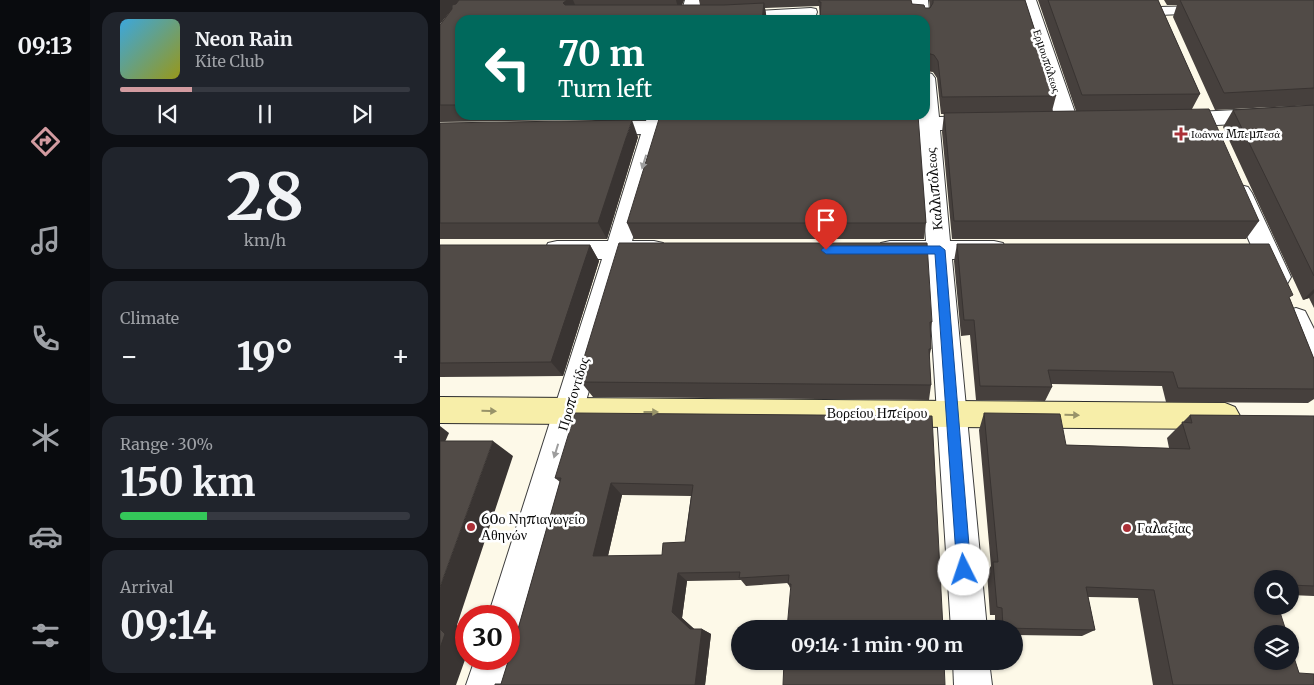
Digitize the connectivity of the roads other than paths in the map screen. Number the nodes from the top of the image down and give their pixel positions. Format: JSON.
{"nodes":[{"id":1,"x":694,"y":0,"type":"edge"},
{"id":2,"x":919,"y":0,"type":"edge"},
{"id":3,"x":1027,"y":0,"type":"edge"},
{"id":4,"x":1217,"y":9,"type":"edge"},
{"id":5,"x":811,"y":12,"type":"dead end"},
{"id":6,"x":1160,"y":13,"type":"edge"},
{"id":7,"x":687,"y":15,"type":"edge"},
{"id":8,"x":747,"y":15,"type":"edge"},
{"id":9,"x":920,"y":15,"type":"edge"},
{"id":10,"x":1314,"y":113,"type":"edge"},
{"id":11,"x":928,"y":120,"type":"edge"},
{"id":12,"x":1160,"y":120,"type":"edge"},
{"id":13,"x":656,"y":121,"type":"edge"},
{"id":14,"x":1067,"y":121,"type":"edge"},
{"id":15,"x":998,"y":122,"type":"edge"},
{"id":16,"x":928,"y":123,"type":"junction"},
{"id":17,"x":860,"y":124,"type":"edge"},
{"id":18,"x":713,"y":126,"type":"edge"},
{"id":19,"x":576,"y":128,"type":"edge"},
{"id":20,"x":1230,"y":172,"type":"edge"},
{"id":21,"x":538,"y":250,"type":"edge"},
{"id":22,"x":617,"y":250,"type":"junction"},
{"id":23,"x":676,"y":250,"type":"edge"},
{"id":24,"x":871,"y":250,"type":"edge"},
{"id":25,"x":940,"y":250,"type":"junction"},
{"id":26,"x":1019,"y":250,"type":"edge"},
{"id":27,"x":1314,"y":358,"type":"edge"},
{"id":28,"x":440,"y":410,"type":"edge"},
{"id":29,"x":568,"y":412,"type":"junction"},
{"id":30,"x":953,"y":413,"type":"junction"},
{"id":31,"x":1256,"y":417,"type":"edge"},
{"id":32,"x":509,"y":605,"type":"edge"},
{"id":33,"x":968,"y":620,"type":"edge"},
{"id":34,"x":490,"y":670,"type":"edge"},
{"id":35,"x":972,"y":670,"type":"edge"},
{"id":36,"x":485,"y":685,"type":"edge"},
{"id":37,"x":973,"y":685,"type":"edge"}],
"edges":[{"from":1,"to":7,"type":"street"},
{"from":2,"to":9,"type":"street"},
{"from":3,"to":14,"type":"street","name":"Ερμουπόλεως"},
{"from":4,"to":6,"type":"lane"},
{"from":5,"to":8,"type":"lane"},
{"from":10,"to":12,"type":"street"},
{"from":11,"to":16,"type":"street","name":"Καλλιπόλεως"},
{"from":13,"to":18,"type":"street"},
{"from":13,"to":19,"type":"street"},
{"from":13,"to":22,"type":"street","name":"Προποντίδος","one_way":true},
{"from":15,"to":16,"type":"street"},
{"from":16,"to":17,"type":"street"},
{"from":16,"to":25,"type":"street","name":"Καλλιπόλεως"},
{"from":20,"to":27,"type":"street"},
{"from":21,"to":22,"type":"street"},
{"from":22,"to":23,"type":"street"},
{"from":22,"to":29,"type":"street","name":"Προποντίδος"},
{"from":24,"to":25,"type":"street"},
{"from":25,"to":26,"type":"street"},
{"from":25,"to":30,"type":"street","name":"Καλλιπόλεως"},
{"from":28,"to":29,"type":"street","name":"Βορείου Ηπείρου","one_way":true},
{"from":29,"to":30,"type":"street","name":"Βορείου Ηπείρου","one_way":true},
{"from":29,"to":32,"type":"street","name":"Προποντίδος","one_way":true},
{"from":30,"to":31,"type":"street","name":"Βορείου Ηπείρου","one_way":true},
{"from":30,"to":33,"type":"street","name":"Καλλιπόλεως"},
{"from":34,"to":36,"type":"street"},
{"from":35,"to":37,"type":"street"}]}
